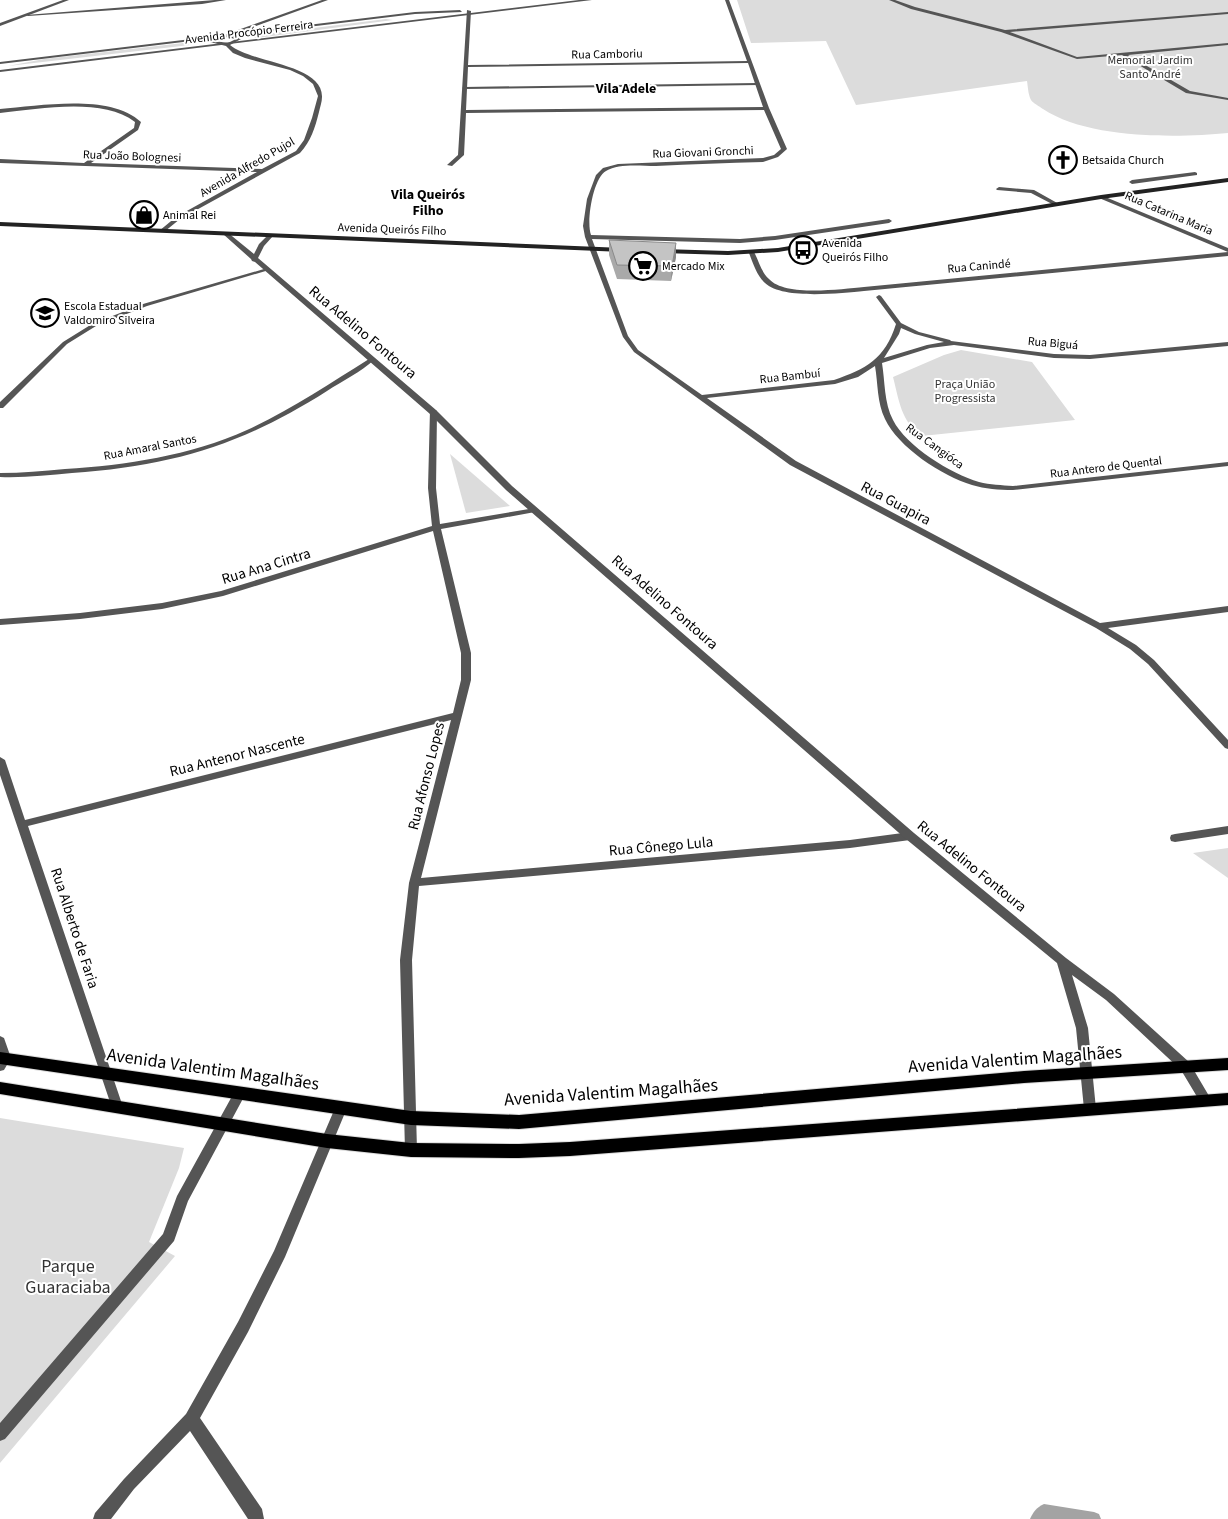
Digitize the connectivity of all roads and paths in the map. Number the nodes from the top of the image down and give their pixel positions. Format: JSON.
{"nodes":[{"id":1,"x":67,"y":0,"type":"edge"},
{"id":2,"x":224,"y":0,"type":"edge"},
{"id":3,"x":326,"y":0,"type":"edge"},
{"id":4,"x":590,"y":0,"type":"edge"},
{"id":5,"x":727,"y":0,"type":"edge"},
{"id":6,"x":891,"y":0,"type":"edge"},
{"id":7,"x":469,"y":13,"type":"junction"},
{"id":8,"x":1228,"y":13,"type":"edge"},
{"id":9,"x":28,"y":16,"type":"junction"},
{"id":10,"x":0,"y":25,"type":"edge"},
{"id":11,"x":1003,"y":31,"type":"junction"},
{"id":12,"x":225,"y":36,"type":"junction"},
{"id":13,"x":226,"y":44,"type":"junction"},
{"id":14,"x":1228,"y":44,"type":"edge"},
{"id":15,"x":1122,"y":54,"type":"junction"},
{"id":16,"x":749,"y":62,"type":"junction"},
{"id":17,"x":0,"y":63,"type":"edge"},
{"id":18,"x":466,"y":66,"type":"junction"},
{"id":19,"x":0,"y":72,"type":"edge"},
{"id":20,"x":757,"y":84,"type":"junction"},
{"id":21,"x":464,"y":88,"type":"junction"},
{"id":22,"x":1228,"y":99,"type":"edge"},
{"id":23,"x":766,"y":108,"type":"junction"},
{"id":24,"x":0,"y":111,"type":"edge"},
{"id":25,"x":463,"y":112,"type":"junction"},
{"id":26,"x":0,"y":160,"type":"edge"},
{"id":27,"x":86,"y":164,"type":"junction"},
{"id":28,"x":450,"y":165,"type":"dead end"},
{"id":29,"x":264,"y":171,"type":"junction"},
{"id":30,"x":1195,"y":174,"type":"dead end"},
{"id":31,"x":1163,"y":178,"type":"junction"},
{"id":32,"x":1228,"y":180,"type":"edge"},
{"id":33,"x":1176,"y":187,"type":"junction"},
{"id":34,"x":999,"y":189,"type":"dead end"},
{"id":35,"x":1145,"y":191,"type":"junction"},
{"id":36,"x":1100,"y":197,"type":"junction"},
{"id":37,"x":1056,"y":204,"type":"junction"},
{"id":38,"x":890,"y":221,"type":"dead end"},
{"id":39,"x":0,"y":224,"type":"edge"},
{"id":40,"x":162,"y":231,"type":"junction"},
{"id":41,"x":225,"y":233,"type":"junction"},
{"id":42,"x":271,"y":235,"type":"junction"},
{"id":43,"x":588,"y":237,"type":"junction"},
{"id":44,"x":592,"y":249,"type":"junction"},
{"id":45,"x":629,"y":250,"type":"edge"},
{"id":46,"x":1228,"y":250,"type":"edge"},
{"id":47,"x":659,"y":251,"type":"edge"},
{"id":48,"x":752,"y":253,"type":"junction"},
{"id":49,"x":1228,"y":254,"type":"edge"},
{"id":50,"x":254,"y":260,"type":"junction"},
{"id":51,"x":266,"y":270,"type":"junction"},
{"id":52,"x":879,"y":297,"type":"dead end"},
{"id":53,"x":899,"y":324,"type":"junction"},
{"id":54,"x":954,"y":343,"type":"junction"},
{"id":55,"x":1228,"y":344,"type":"edge"},
{"id":56,"x":371,"y":360,"type":"junction"},
{"id":57,"x":878,"y":362,"type":"junction"},
{"id":58,"x":700,"y":397,"type":"junction"},
{"id":59,"x":0,"y":406,"type":"edge"},
{"id":60,"x":433,"y":412,"type":"junction"},
{"id":61,"x":1228,"y":464,"type":"edge"},
{"id":62,"x":0,"y":476,"type":"edge"},
{"id":63,"x":987,"y":486,"type":"joint"},
{"id":64,"x":535,"y":510,"type":"junction"},
{"id":65,"x":436,"y":527,"type":"junction"},
{"id":66,"x":1228,"y":609,"type":"edge"},
{"id":67,"x":0,"y":622,"type":"edge"},
{"id":68,"x":1099,"y":626,"type":"junction"},
{"id":69,"x":458,"y":715,"type":"junction"},
{"id":70,"x":1228,"y":746,"type":"edge"},
{"id":71,"x":0,"y":760,"type":"edge"},
{"id":72,"x":23,"y":824,"type":"junction"},
{"id":73,"x":1228,"y":830,"type":"edge"},
{"id":74,"x":910,"y":836,"type":"junction"},
{"id":75,"x":1175,"y":838,"type":"dead end"},
{"id":76,"x":414,"y":883,"type":"junction"},
{"id":77,"x":1062,"y":961,"type":"junction"},
{"id":78,"x":0,"y":1041,"type":"edge"},
{"id":79,"x":2,"y":1061,"type":"edge"},
{"id":80,"x":1228,"y":1064,"type":"edge"},
{"id":81,"x":1184,"y":1066,"type":"junction"},
{"id":82,"x":106,"y":1074,"type":"junction"},
{"id":83,"x":1087,"y":1074,"type":"junction"},
{"id":84,"x":0,"y":1088,"type":"edge"},
{"id":85,"x":240,"y":1093,"type":"junction"},
{"id":86,"x":1228,"y":1099,"type":"edge"},
{"id":87,"x":1206,"y":1101,"type":"junction"},
{"id":88,"x":117,"y":1107,"type":"junction"},
{"id":89,"x":341,"y":1108,"type":"junction"},
{"id":90,"x":1090,"y":1109,"type":"junction"},
{"id":91,"x":411,"y":1118,"type":"junction"},
{"id":92,"x":223,"y":1124,"type":"junction"},
{"id":93,"x":327,"y":1141,"type":"junction"},
{"id":94,"x":411,"y":1150,"type":"junction"},
{"id":95,"x":191,"y":1419,"type":"junction"},
{"id":96,"x":0,"y":1434,"type":"edge"},
{"id":97,"x":101,"y":1519,"type":"edge"},
{"id":98,"x":256,"y":1519,"type":"edge"}],
"edges":[{"from":1,"to":9,"type":"street"},
{"from":2,"to":9,"type":"street"},
{"from":3,"to":12,"type":"street"},
{"from":4,"to":7,"type":"street","name":"Avenida Procópio Ferreira"},
{"from":5,"to":16,"type":"street","name":"Rua Giovani Gronchi"},
{"from":6,"to":11,"type":"street"},
{"from":7,"to":12,"type":"street","name":"Avenida Procópio Ferreira"},
{"from":7,"to":13,"type":"street","name":"Avenida Procópio Ferreira"},
{"from":7,"to":18,"type":"street"},
{"from":8,"to":11,"type":"street"},
{"from":9,"to":10,"type":"street"},
{"from":11,"to":15,"type":"street"},
{"from":12,"to":13,"type":"street","name":"Avenida Alfredo Pujol"},
{"from":12,"to":13,"type":"street"},
{"from":12,"to":17,"type":"street","name":"Avenida Procópio Ferreira"},
{"from":13,"to":19,"type":"street","name":"Avenida Procópio Ferreira"},
{"from":13,"to":29,"type":"street","name":"Avenida Alfredo Pujol"},
{"from":14,"to":15,"type":"street"},
{"from":15,"to":22,"type":"street"},
{"from":16,"to":18,"type":"street","name":"Rua Camboriu"},
{"from":16,"to":20,"type":"street","name":"Rua Giovani Gronchi"},
{"from":18,"to":21,"type":"street"},
{"from":20,"to":21,"type":"street"},
{"from":20,"to":23,"type":"street","name":"Rua Giovani Gronchi"},
{"from":21,"to":25,"type":"street"},
{"from":23,"to":25,"type":"street"},
{"from":23,"to":43,"type":"street","name":"Rua Giovani Gronchi"},
{"from":24,"to":27,"type":"street"},
{"from":25,"to":28,"type":"street"},
{"from":26,"to":27,"type":"street","name":"Rua João Bolognesi"},
{"from":27,"to":29,"type":"street","name":"Rua João Bolognesi"},
{"from":29,"to":40,"type":"street","name":"Avenida Alfredo Pujol"},
{"from":30,"to":31,"type":"street"},
{"from":31,"to":33,"type":"street"},
{"from":31,"to":35,"type":"street"},
{"from":32,"to":33,"type":"main road"},
{"from":33,"to":35,"type":"main road"},
{"from":34,"to":37,"type":"street"},
{"from":35,"to":36,"type":"main road"},
{"from":36,"to":37,"type":"main road"},
{"from":36,"to":46,"type":"street","name":"Rua Catarina Maria"},
{"from":37,"to":48,"type":"main road"},
{"from":38,"to":43,"type":"street"},
{"from":39,"to":40,"type":"main road","name":"Avenida Queirós Filho"},
{"from":40,"to":41,"type":"main road","name":"Avenida Queirós Filho"},
{"from":41,"to":42,"type":"main road","name":"Avenida Queirós Filho"},
{"from":41,"to":50,"type":"street","name":"Rua Adelino Fontoura"},
{"from":42,"to":44,"type":"main road","name":"Avenida Queirós Filho"},
{"from":42,"to":50,"type":"street"},
{"from":43,"to":44,"type":"street","name":"Rua Giovani Gronchi"},
{"from":44,"to":45,"type":"main road","name":"Avenida Queirós Filho"},
{"from":44,"to":58,"type":"street","name":"Rua Guapira"},
{"from":47,"to":48,"type":"main road"},
{"from":48,"to":49,"type":"street","name":"Rua Canindé"},
{"from":50,"to":51,"type":"street","name":"Rua Adelino Fontoura"},
{"from":51,"to":56,"type":"street","name":"Rua Adelino Fontoura"},
{"from":51,"to":59,"type":"street"},
{"from":52,"to":53,"type":"street"},
{"from":53,"to":54,"type":"street"},
{"from":53,"to":57,"type":"street"},
{"from":54,"to":55,"type":"street","name":"Rua Biguá"},
{"from":54,"to":57,"type":"street","name":"Rua Biguá"},
{"from":56,"to":60,"type":"street","name":"Rua Adelino Fontoura"},
{"from":56,"to":62,"type":"street","name":"Rua Amaral Santos"},
{"from":57,"to":58,"type":"street","name":"Rua Bambuí"},
{"from":57,"to":63,"type":"street","name":"Rua Cangióca"},
{"from":58,"to":68,"type":"street","name":"Rua Guapira"},
{"from":60,"to":64,"type":"street","name":"Rua Adelino Fontoura"},
{"from":60,"to":65,"type":"street","name":"Rua Afonso Lopes"},
{"from":61,"to":63,"type":"street","name":"Rua Antero de Quental"},
{"from":64,"to":65,"type":"street","name":"Rua Ana Cintra"},
{"from":64,"to":74,"type":"street","name":"Rua Adelino Fontoura"},
{"from":65,"to":67,"type":"street","name":"Rua Ana Cintra"},
{"from":65,"to":69,"type":"street","name":"Rua Afonso Lopes"},
{"from":66,"to":68,"type":"street"},
{"from":68,"to":70,"type":"street","name":"Rua Guapira"},
{"from":69,"to":72,"type":"street","name":"Rua Antenor Nascente"},
{"from":69,"to":76,"type":"street","name":"Rua Afonso Lopes"},
{"from":71,"to":72,"type":"street","name":"Rua Alberto de Faria"},
{"from":72,"to":82,"type":"street","name":"Rua Alberto de Faria"},
{"from":73,"to":75,"type":"street"},
{"from":74,"to":76,"type":"street","name":"Rua Cônego Lula"},
{"from":74,"to":77,"type":"street","name":"Rua Adelino Fontoura"},
{"from":76,"to":91,"type":"street","name":"Rua Afonso Lopes"},
{"from":77,"to":81,"type":"street","name":"Rua Adelino Fontoura"},
{"from":77,"to":83,"type":"street"},
{"from":78,"to":79,"type":"street"},
{"from":79,"to":82,"type":"main road","name":"Avenida Valentim Magalhães"},
{"from":80,"to":81,"type":"main road","name":"Avenida Valentim Magalhães"},
{"from":81,"to":83,"type":"main road","name":"Avenida Valentim Magalhães"},
{"from":81,"to":87,"type":"street","name":"Rua Adelino Fontoura"},
{"from":82,"to":85,"type":"main road","name":"Avenida Valentim Magalhães"},
{"from":82,"to":88,"type":"street","name":"Rua Alberto de Faria"},
{"from":83,"to":90,"type":"street"},
{"from":83,"to":91,"type":"main road","name":"Avenida Valentim Magalhães"},
{"from":84,"to":88,"type":"main road"},
{"from":85,"to":89,"type":"main road","name":"Avenida Valentim Magalhães"},
{"from":85,"to":92,"type":"street"},
{"from":86,"to":87,"type":"main road"},
{"from":87,"to":90,"type":"main road"},
{"from":88,"to":92,"type":"main road"},
{"from":89,"to":91,"type":"main road","name":"Avenida Valentim Magalhães"},
{"from":89,"to":93,"type":"street"},
{"from":90,"to":94,"type":"main road"},
{"from":91,"to":94,"type":"street","name":"Rua Afonso Lopes"},
{"from":92,"to":93,"type":"main road"},
{"from":92,"to":96,"type":"street"},
{"from":93,"to":94,"type":"main road"},
{"from":93,"to":95,"type":"street"},
{"from":95,"to":97,"type":"street"},
{"from":95,"to":98,"type":"street"}]}
